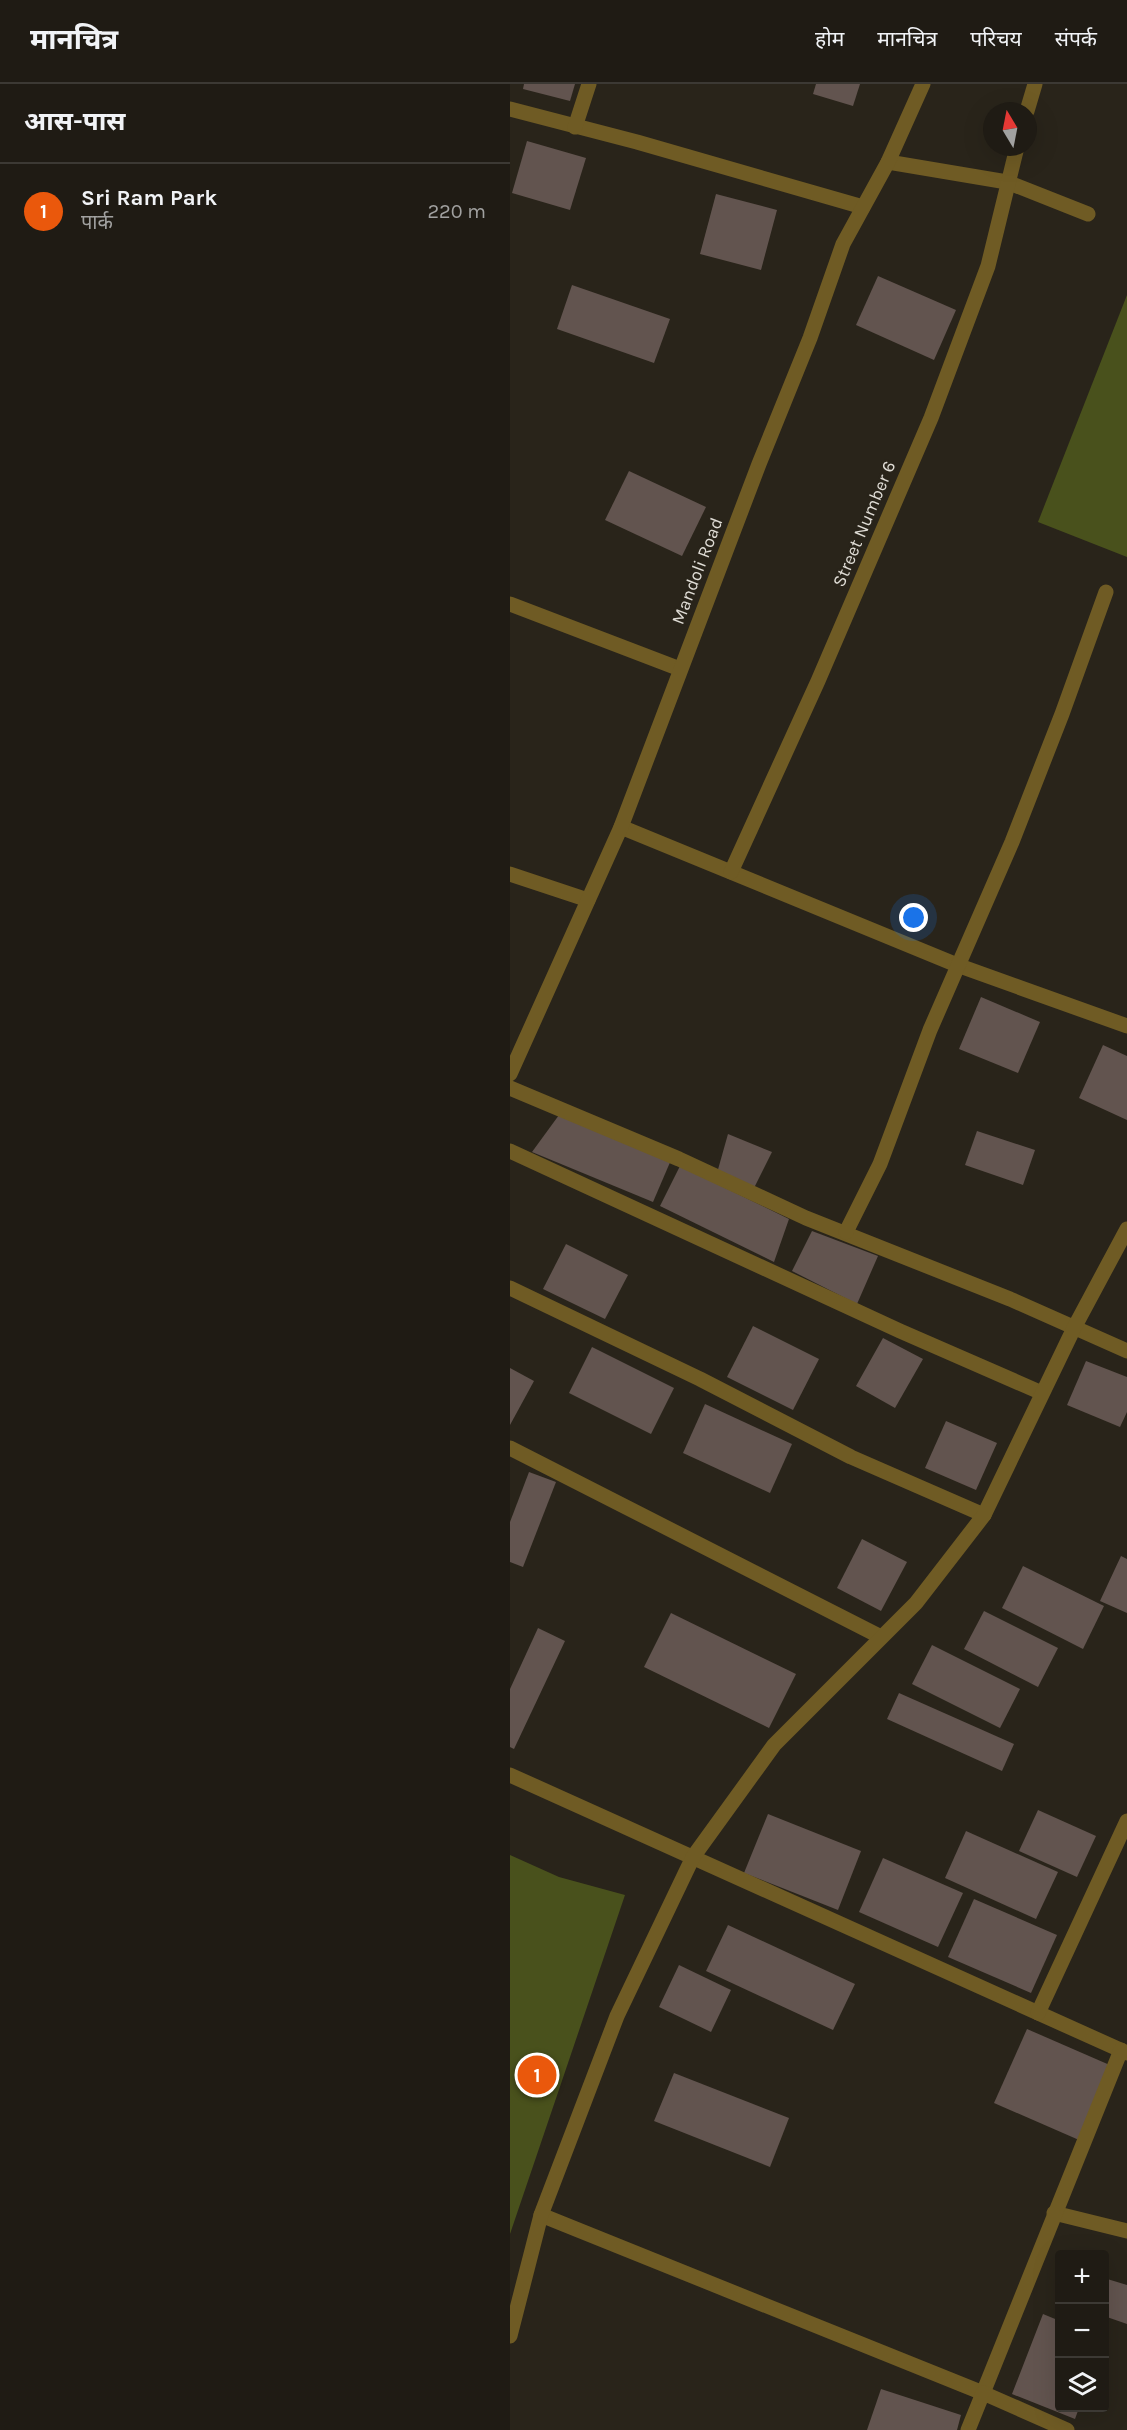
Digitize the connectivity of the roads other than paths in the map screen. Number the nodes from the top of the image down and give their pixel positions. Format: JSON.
{"nodes":[{"id":1,"x":589,"y":84,"type":"edge"},
{"id":2,"x":923,"y":84,"type":"edge"},
{"id":3,"x":1035,"y":84,"type":"edge"},
{"id":4,"x":1030,"y":102,"type":"edge"},
{"id":5,"x":510,"y":109,"type":"edge"},
{"id":6,"x":575,"y":127,"type":"junction"},
{"id":7,"x":1014,"y":156,"type":"edge"},
{"id":8,"x":888,"y":162,"type":"junction"},
{"id":9,"x":1007,"y":182,"type":"junction"},
{"id":10,"x":863,"y":207,"type":"junction"},
{"id":11,"x":1088,"y":214,"type":"dead end"},
{"id":12,"x":1106,"y":592,"type":"dead end"},
{"id":13,"x":514,"y":606,"type":"edge"},
{"id":14,"x":510,"y":621,"type":"edge"},
{"id":15,"x":680,"y":669,"type":"junction"},
{"id":16,"x":621,"y":827,"type":"junction"},
{"id":17,"x":731,"y":872,"type":"junction"},
{"id":18,"x":510,"y":874,"type":"edge"},
{"id":19,"x":588,"y":900,"type":"junction"},
{"id":20,"x":957,"y":965,"type":"junction"},
{"id":21,"x":1127,"y":1026,"type":"edge"},
{"id":22,"x":510,"y":1074,"type":"edge"},
{"id":23,"x":510,"y":1088,"type":"edge"},
{"id":24,"x":510,"y":1151,"type":"edge"},
{"id":25,"x":1127,"y":1229,"type":"edge"},
{"id":26,"x":846,"y":1232,"type":"junction"},
{"id":27,"x":510,"y":1288,"type":"edge"},
{"id":28,"x":1074,"y":1328,"type":"junction"},
{"id":29,"x":1127,"y":1351,"type":"edge"},
{"id":30,"x":1042,"y":1393,"type":"junction"},
{"id":31,"x":510,"y":1448,"type":"edge"},
{"id":32,"x":984,"y":1515,"type":"junction"},
{"id":33,"x":881,"y":1637,"type":"junction"},
{"id":34,"x":510,"y":1775,"type":"edge"},
{"id":35,"x":1127,"y":1821,"type":"edge"},
{"id":36,"x":693,"y":1857,"type":"junction"},
{"id":37,"x":1038,"y":2013,"type":"junction"},
{"id":38,"x":1124,"y":2052,"type":"edge"},
{"id":39,"x":1054,"y":2213,"type":"junction"},
{"id":40,"x":541,"y":2215,"type":"junction"},
{"id":41,"x":1127,"y":2231,"type":"edge"},
{"id":42,"x":510,"y":2336,"type":"edge"},
{"id":43,"x":983,"y":2393,"type":"junction"},
{"id":44,"x":968,"y":2430,"type":"edge"},
{"id":45,"x":1067,"y":2430,"type":"edge"}],
"edges":[{"from":1,"to":6,"type":"street"},
{"from":2,"to":8,"type":"street","name":"Mandoli Road"},
{"from":3,"to":4,"type":"street"},
{"from":5,"to":6,"type":"street"},
{"from":6,"to":10,"type":"street"},
{"from":7,"to":9,"type":"street","name":"Street Number 6"},
{"from":8,"to":9,"type":"street"},
{"from":8,"to":10,"type":"street","name":"Mandoli Road"},
{"from":9,"to":11,"type":"street"},
{"from":9,"to":17,"type":"street","name":"Street Number 6"},
{"from":10,"to":15,"type":"street","name":"Mandoli Road"},
{"from":12,"to":20,"type":"street"},
{"from":13,"to":14,"type":"street"},
{"from":13,"to":15,"type":"street"},
{"from":15,"to":16,"type":"street","name":"Mandoli Road"},
{"from":16,"to":17,"type":"street"},
{"from":16,"to":19,"type":"street","name":"Mandoli Road"},
{"from":17,"to":20,"type":"street"},
{"from":18,"to":19,"type":"street"},
{"from":19,"to":22,"type":"street","name":"Mandoli Road"},
{"from":20,"to":21,"type":"street"},
{"from":20,"to":26,"type":"street"},
{"from":23,"to":26,"type":"street"},
{"from":24,"to":30,"type":"street"},
{"from":25,"to":28,"type":"street"},
{"from":26,"to":28,"type":"street"},
{"from":27,"to":32,"type":"street"},
{"from":28,"to":29,"type":"street"},
{"from":28,"to":30,"type":"street"},
{"from":30,"to":32,"type":"street"},
{"from":31,"to":33,"type":"street"},
{"from":32,"to":33,"type":"street"},
{"from":33,"to":36,"type":"street"},
{"from":34,"to":36,"type":"street"},
{"from":35,"to":37,"type":"street"},
{"from":36,"to":37,"type":"street"},
{"from":36,"to":40,"type":"street"},
{"from":37,"to":38,"type":"street"},
{"from":38,"to":39,"type":"street"},
{"from":39,"to":41,"type":"street"},
{"from":39,"to":43,"type":"street"},
{"from":40,"to":42,"type":"street"},
{"from":40,"to":43,"type":"street"},
{"from":43,"to":44,"type":"street"},
{"from":43,"to":45,"type":"street"}]}
